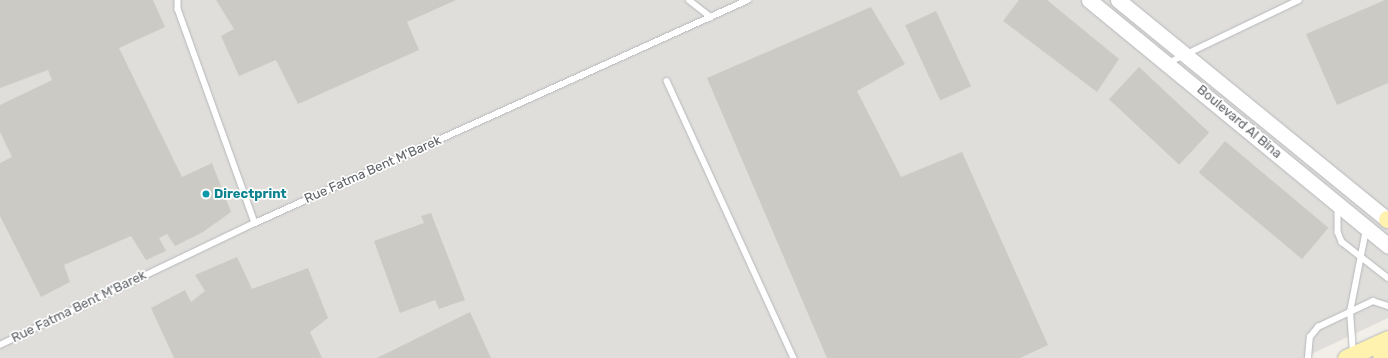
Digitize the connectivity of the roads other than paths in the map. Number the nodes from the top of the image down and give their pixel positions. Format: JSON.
{"nodes":[{"id":1,"x":178,"y":0,"type":"edge"},
{"id":2,"x":689,"y":0,"type":"edge"},
{"id":3,"x":748,"y":0,"type":"edge"},
{"id":4,"x":1089,"y":0,"type":"edge"},
{"id":5,"x":1118,"y":0,"type":"edge"},
{"id":6,"x":1299,"y":0,"type":"edge"},
{"id":7,"x":711,"y":17,"type":"junction"},
{"id":8,"x":1186,"y":54,"type":"junction"},
{"id":9,"x":1168,"y":63,"type":"junction"},
{"id":10,"x":667,"y":81,"type":"dead end"},
{"id":11,"x":1338,"y":204,"type":"junction"},
{"id":12,"x":1388,"y":219,"type":"edge"},
{"id":13,"x":255,"y":223,"type":"junction"},
{"id":14,"x":1367,"y":228,"type":"junction"},
{"id":15,"x":1388,"y":246,"type":"edge"},
{"id":16,"x":1361,"y":258,"type":"junction"},
{"id":17,"x":1388,"y":278,"type":"edge"},
{"id":18,"x":1387,"y":303,"type":"edge"},
{"id":19,"x":1350,"y":312,"type":"junction"},
{"id":20,"x":1388,"y":339,"type":"edge"},
{"id":21,"x":0,"y":345,"type":"edge"},
{"id":22,"x":1388,"y":345,"type":"edge"},
{"id":23,"x":1388,"y":355,"type":"edge"},
{"id":24,"x":1353,"y":357,"type":"edge"},
{"id":25,"x":794,"y":358,"type":"edge"},
{"id":26,"x":1308,"y":358,"type":"edge"},
{"id":27,"x":1381,"y":358,"type":"edge"}],
"edges":[{"from":1,"to":13,"type":"lane"},
{"from":2,"to":7,"type":"lane"},
{"from":3,"to":7,"type":"lane","name":"Rue Fatma Bent M'Barek"},
{"from":4,"to":9,"type":"main road","name":"Boulevard Al Bina"},
{"from":5,"to":8,"type":"main road","name":"Boulevard Al Bina"},
{"from":6,"to":8,"type":"lane"},
{"from":7,"to":13,"type":"lane","name":"Rue Fatma Bent M'Barek"},
{"from":8,"to":9,"type":"lane"},
{"from":8,"to":12,"type":"main road","name":"Boulevard Al Bina"},
{"from":9,"to":11,"type":"main road","name":"Boulevard Al Bina"},
{"from":10,"to":25,"type":"lane"},
{"from":11,"to":14,"type":"main road","name":"Boulevard Al Bina"},
{"from":11,"to":16,"type":"lane"},
{"from":13,"to":21,"type":"lane","name":"Rue Fatma Bent M'Barek"},
{"from":14,"to":15,"type":"main road","name":"Boulevard Al Bina"},
{"from":14,"to":16,"type":"lane"},
{"from":16,"to":17,"type":"lane"},
{"from":16,"to":19,"type":"lane"},
{"from":18,"to":19,"type":"lane"},
{"from":19,"to":24,"type":"lane"},
{"from":19,"to":26,"type":"lane"},
{"from":20,"to":24,"type":"main road"},
{"from":22,"to":24,"type":"main road"},
{"from":23,"to":27,"type":"main road"}]}
